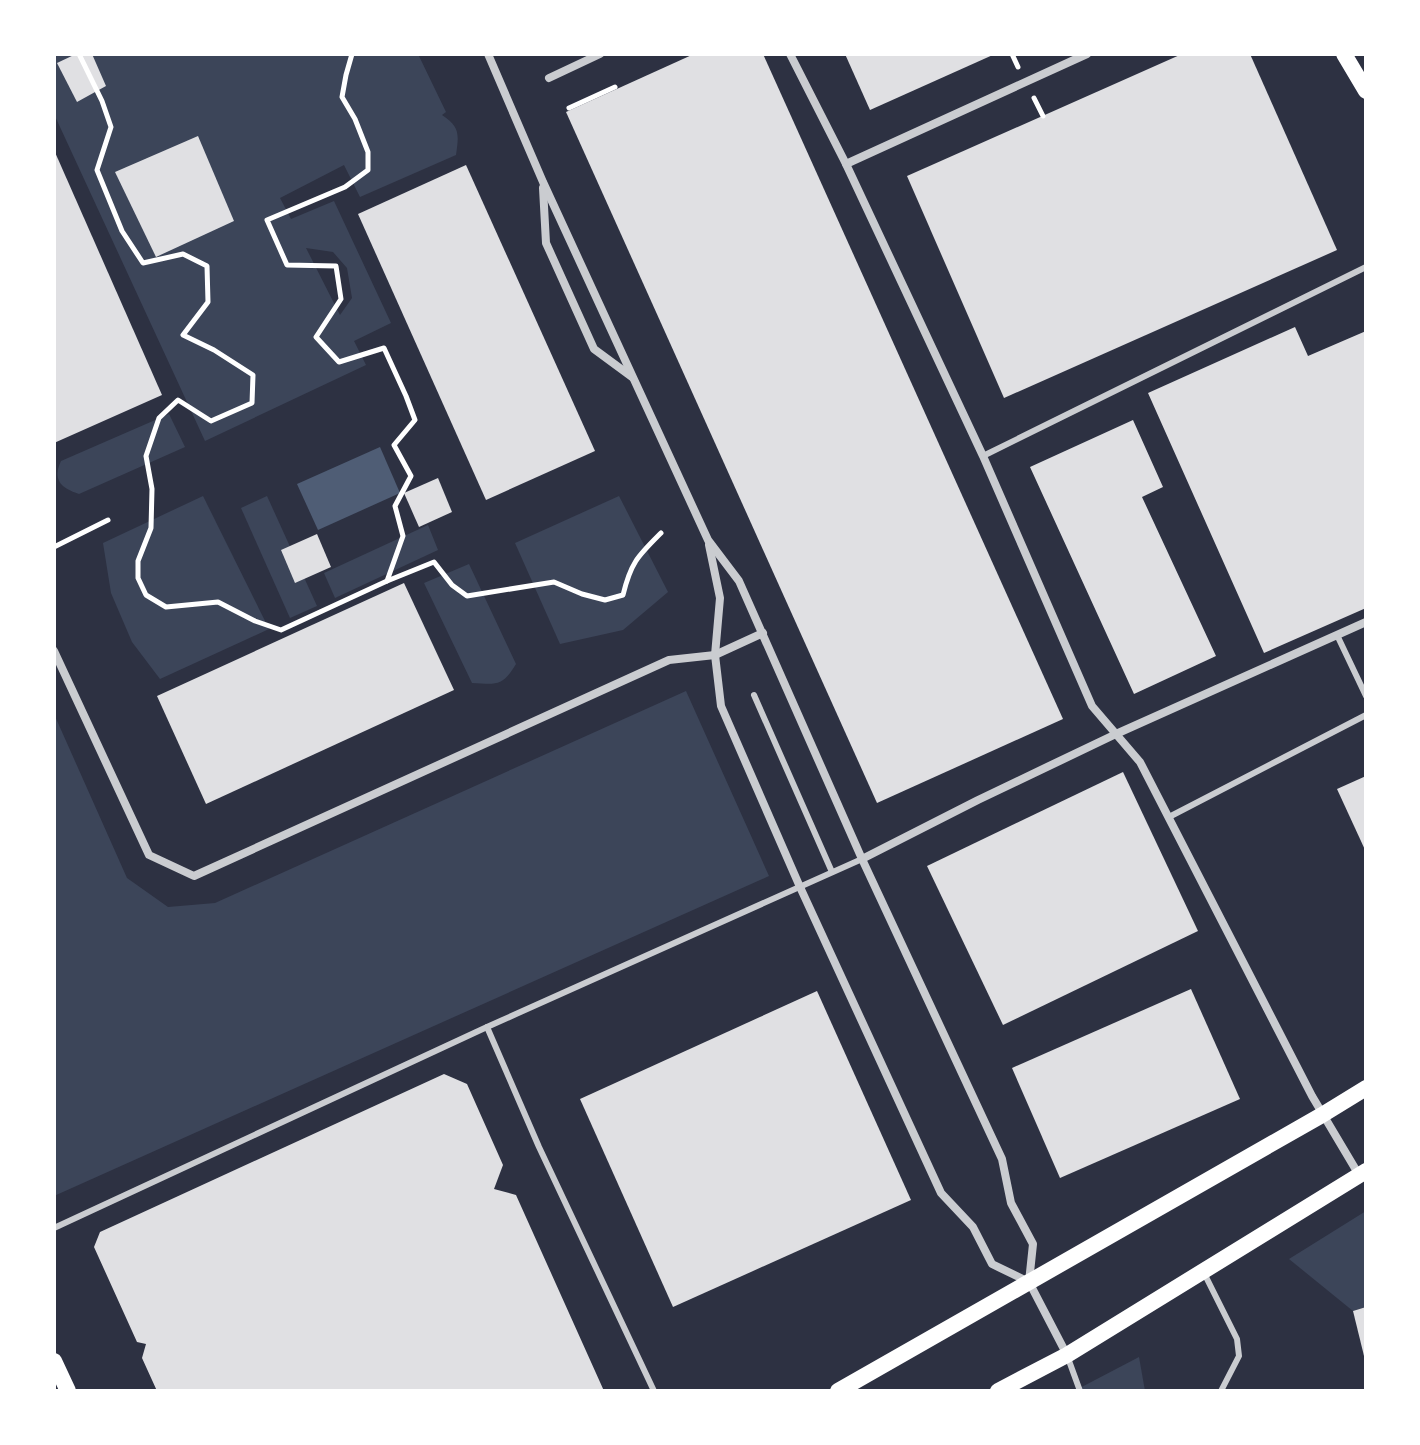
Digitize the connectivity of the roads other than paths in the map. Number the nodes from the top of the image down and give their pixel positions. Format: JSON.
{"nodes":[{"id":1,"x":600,"y":54,"type":"edge"},
{"id":2,"x":790,"y":54,"type":"edge"},
{"id":3,"x":1087,"y":54,"type":"edge"},
{"id":4,"x":1344,"y":54,"type":"edge"},
{"id":5,"x":492,"y":55,"type":"edge"},
{"id":6,"x":549,"y":78,"type":"dead end"},
{"id":7,"x":1366,"y":91,"type":"edge"},
{"id":8,"x":846,"y":164,"type":"junction"},
{"id":9,"x":543,"y":182,"type":"junction"},
{"id":10,"x":1366,"y":267,"type":"edge"},
{"id":11,"x":633,"y":377,"type":"junction"},
{"id":12,"x":983,"y":456,"type":"junction"},
{"id":13,"x":708,"y":540,"type":"junction"},
{"id":14,"x":1366,"y":622,"type":"edge"},
{"id":15,"x":763,"y":633,"type":"junction"},
{"id":16,"x":1337,"y":635,"type":"junction"},
{"id":17,"x":54,"y":651,"type":"edge"},
{"id":18,"x":715,"y":655,"type":"junction"},
{"id":19,"x":754,"y":695,"type":"dead end"},
{"id":20,"x":1366,"y":696,"type":"edge"},
{"id":21,"x":1366,"y":715,"type":"edge"},
{"id":22,"x":1116,"y":734,"type":"junction"},
{"id":23,"x":1169,"y":817,"type":"junction"},
{"id":24,"x":862,"y":859,"type":"junction"},
{"id":25,"x":832,"y":872,"type":"junction"},
{"id":26,"x":800,"y":887,"type":"junction"},
{"id":27,"x":487,"y":1027,"type":"junction"},
{"id":28,"x":1366,"y":1088,"type":"edge"},
{"id":29,"x":1322,"y":1115,"type":"junction"},
{"id":30,"x":1363,"y":1173,"type":"edge"},
{"id":31,"x":54,"y":1228,"type":"edge"},
{"id":32,"x":1203,"y":1271,"type":"junction"},
{"id":33,"x":1029,"y":1282,"type":"junction"},
{"id":34,"x":1067,"y":1355,"type":"junction"},
{"id":35,"x":54,"y":1361,"type":"edge"},
{"id":36,"x":68,"y":1391,"type":"edge"},
{"id":37,"x":654,"y":1391,"type":"edge"},
{"id":38,"x":838,"y":1391,"type":"edge"},
{"id":39,"x":998,"y":1391,"type":"edge"},
{"id":40,"x":1080,"y":1391,"type":"edge"},
{"id":41,"x":1221,"y":1391,"type":"edge"}],
"edges":[{"from":1,"to":6,"type":"street"},
{"from":2,"to":8,"type":"street"},
{"from":3,"to":8,"type":"street"},
{"from":4,"to":7,"type":"main road"},
{"from":5,"to":9,"type":"street"},
{"from":8,"to":12,"type":"street"},
{"from":9,"to":11,"type":"street"},
{"from":9,"to":11,"type":"street"},
{"from":10,"to":12,"type":"lane"},
{"from":11,"to":13,"type":"street"},
{"from":12,"to":22,"type":"street"},
{"from":13,"to":15,"type":"street"},
{"from":13,"to":18,"type":"street"},
{"from":14,"to":16,"type":"street"},
{"from":15,"to":18,"type":"street"},
{"from":15,"to":24,"type":"street"},
{"from":16,"to":20,"type":"lane"},
{"from":16,"to":22,"type":"street"},
{"from":17,"to":18,"type":"street"},
{"from":18,"to":26,"type":"street"},
{"from":19,"to":25,"type":"lane"},
{"from":21,"to":23,"type":"lane"},
{"from":22,"to":23,"type":"street"},
{"from":22,"to":24,"type":"street"},
{"from":23,"to":29,"type":"street"},
{"from":24,"to":25,"type":"lane"},
{"from":24,"to":33,"type":"street"},
{"from":25,"to":26,"type":"lane"},
{"from":26,"to":27,"type":"lane"},
{"from":26,"to":33,"type":"street"},
{"from":27,"to":31,"type":"lane"},
{"from":27,"to":37,"type":"lane"},
{"from":28,"to":29,"type":"main road"},
{"from":29,"to":30,"type":"street"},
{"from":29,"to":33,"type":"main road"},
{"from":30,"to":32,"type":"main road"},
{"from":32,"to":34,"type":"main road"},
{"from":32,"to":41,"type":"lane"},
{"from":33,"to":34,"type":"street"},
{"from":33,"to":38,"type":"main road"},
{"from":34,"to":39,"type":"main road"},
{"from":34,"to":40,"type":"lane"},
{"from":35,"to":36,"type":"main road"}]}
